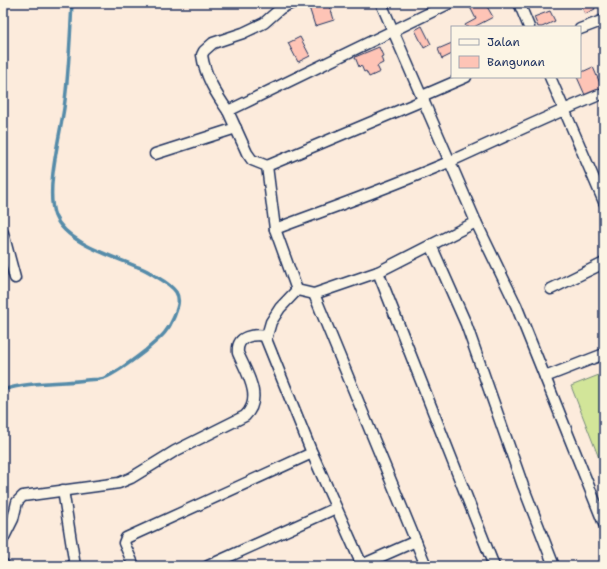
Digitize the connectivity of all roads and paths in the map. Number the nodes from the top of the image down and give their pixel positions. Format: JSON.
{"nodes":[{"id":1,"x":292,"y":3,"type":"edge"},
{"id":2,"x":381,"y":3,"type":"edge"},
{"id":3,"x":450,"y":3,"type":"edge"},
{"id":4,"x":519,"y":3,"type":"edge"},
{"id":5,"x":604,"y":20,"type":"edge"},
{"id":6,"x":529,"y":26,"type":"edge"},
{"id":7,"x":581,"y":29,"type":"edge"},
{"id":8,"x":394,"y":31,"type":"junction"},
{"id":9,"x":464,"y":78,"type":"edge"},
{"id":10,"x":550,"y":78,"type":"edge"},
{"id":11,"x":604,"y":93,"type":"edge"},
{"id":12,"x":423,"y":98,"type":"junction"},
{"id":13,"x":563,"y":109,"type":"junction"},
{"id":14,"x":228,"y":111,"type":"junction"},
{"id":15,"x":236,"y":128,"type":"junction"},
{"id":16,"x":155,"y":154,"type":"dead end"},
{"id":17,"x":450,"y":161,"type":"junction"},
{"id":18,"x":267,"y":166,"type":"junction"},
{"id":19,"x":604,"y":202,"type":"edge"},
{"id":20,"x":476,"y":222,"type":"junction"},
{"id":21,"x":275,"y":229,"type":"junction"},
{"id":22,"x":3,"y":233,"type":"edge"},
{"id":23,"x":431,"y":245,"type":"junction"},
{"id":24,"x":604,"y":263,"type":"edge"},
{"id":25,"x":378,"y":272,"type":"junction"},
{"id":26,"x":15,"y":278,"type":"dead end"},
{"id":27,"x":551,"y":289,"type":"dead end"},
{"id":28,"x":297,"y":290,"type":"junction"},
{"id":29,"x":314,"y":294,"type":"junction"},
{"id":30,"x":267,"y":336,"type":"junction"},
{"id":31,"x":604,"y":354,"type":"edge"},
{"id":32,"x":545,"y":377,"type":"junction"},
{"id":33,"x":312,"y":453,"type":"junction"},
{"id":34,"x":63,"y":490,"type":"junction"},
{"id":35,"x":336,"y":508,"type":"junction"},
{"id":36,"x":604,"y":524,"type":"edge"},
{"id":37,"x":3,"y":539,"type":"edge"},
{"id":38,"x":416,"y":540,"type":"junction"},
{"id":39,"x":231,"y":561,"type":"edge"},
{"id":40,"x":360,"y":565,"type":"edge"},
{"id":41,"x":75,"y":566,"type":"edge"},
{"id":42,"x":134,"y":566,"type":"edge"},
{"id":43,"x":208,"y":566,"type":"edge"},
{"id":44,"x":426,"y":566,"type":"edge"},
{"id":45,"x":494,"y":566,"type":"edge"},
{"id":46,"x":554,"y":566,"type":"edge"}],
"edges":[{"from":1,"to":14,"type":"street"},
{"from":2,"to":8,"type":"street"},
{"from":3,"to":8,"type":"street"},
{"from":4,"to":6,"type":"street"},
{"from":5,"to":7,"type":"street"},
{"from":8,"to":12,"type":"street"},
{"from":8,"to":14,"type":"street"},
{"from":9,"to":12,"type":"street"},
{"from":10,"to":13,"type":"street"},
{"from":11,"to":13,"type":"street"},
{"from":12,"to":17,"type":"street"},
{"from":12,"to":18,"type":"street"},
{"from":13,"to":17,"type":"street"},
{"from":13,"to":19,"type":"street"},
{"from":14,"to":15,"type":"street"},
{"from":15,"to":16,"type":"street"},
{"from":15,"to":18,"type":"street"},
{"from":17,"to":20,"type":"street"},
{"from":17,"to":21,"type":"street"},
{"from":18,"to":21,"type":"street"},
{"from":20,"to":23,"type":"street"},
{"from":20,"to":32,"type":"street"},
{"from":21,"to":28,"type":"street"},
{"from":22,"to":26,"type":"street"},
{"from":23,"to":25,"type":"street"},
{"from":23,"to":46,"type":"street"},
{"from":24,"to":27,"type":"street"},
{"from":25,"to":29,"type":"street"},
{"from":25,"to":45,"type":"street"},
{"from":28,"to":29,"type":"street"},
{"from":28,"to":30,"type":"street"},
{"from":29,"to":38,"type":"street"},
{"from":30,"to":33,"type":"street"},
{"from":30,"to":34,"type":"street"},
{"from":31,"to":32,"type":"street"},
{"from":32,"to":36,"type":"street"},
{"from":33,"to":35,"type":"street"},
{"from":33,"to":42,"type":"street"},
{"from":34,"to":37,"type":"street"},
{"from":34,"to":41,"type":"street"},
{"from":35,"to":39,"type":"street"},
{"from":35,"to":40,"type":"street"},
{"from":38,"to":40,"type":"street"},
{"from":38,"to":44,"type":"street"},
{"from":39,"to":43,"type":"street"}]}
